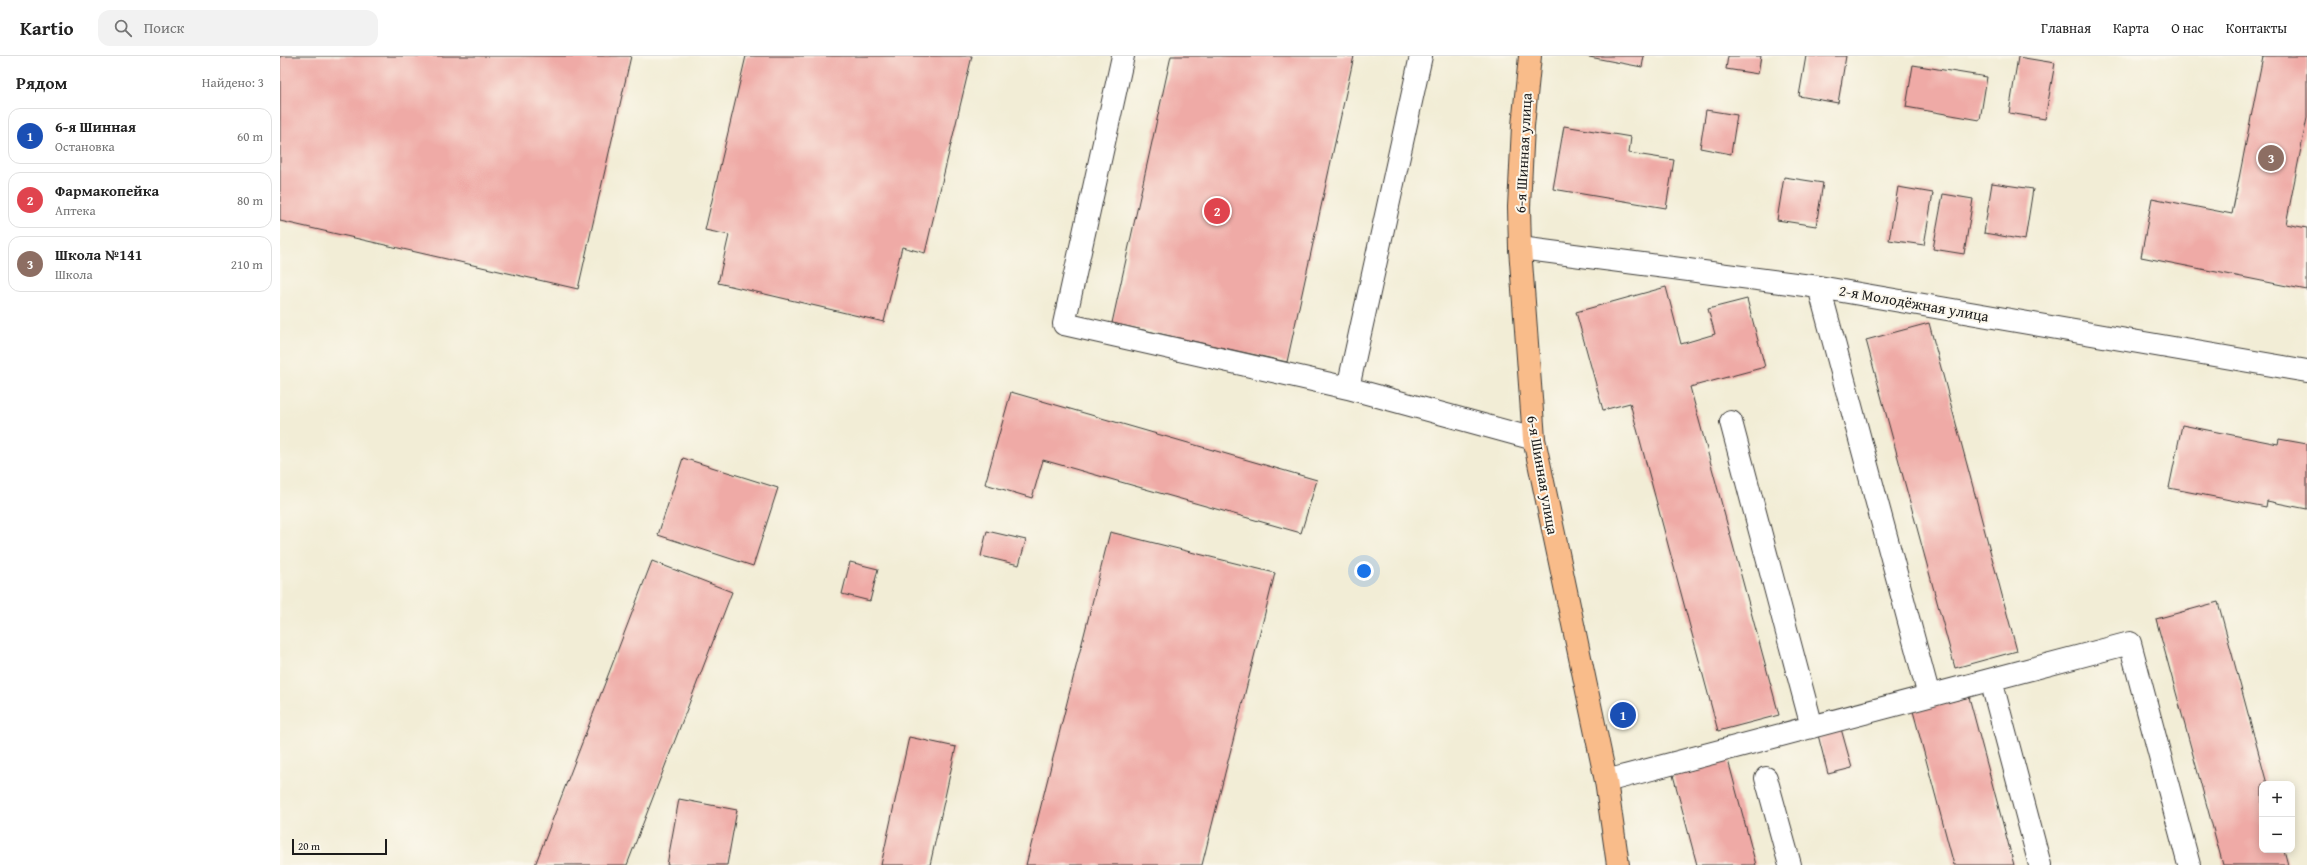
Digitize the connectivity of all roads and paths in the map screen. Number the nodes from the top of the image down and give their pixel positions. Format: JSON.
{"nodes":[{"id":1,"x":1122,"y":56,"type":"edge"},
{"id":2,"x":1421,"y":56,"type":"edge"},
{"id":3,"x":1530,"y":56,"type":"edge"},
{"id":4,"x":1520,"y":248,"type":"junction"},
{"id":5,"x":1819,"y":287,"type":"junction"},
{"id":6,"x":2307,"y":371,"type":"edge"},
{"id":7,"x":1348,"y":388,"type":"junction"},
{"id":8,"x":1730,"y":422,"type":"dead end"},
{"id":9,"x":1534,"y":439,"type":"junction"},
{"id":10,"x":1991,"y":680,"type":"junction"},
{"id":11,"x":1929,"y":696,"type":"junction"},
{"id":12,"x":1812,"y":727,"type":"junction"},
{"id":13,"x":1766,"y":778,"type":"dead end"},
{"id":14,"x":1606,"y":781,"type":"junction"},
{"id":15,"x":1618,"y":865,"type":"edge"},
{"id":16,"x":1790,"y":865,"type":"edge"},
{"id":17,"x":2040,"y":865,"type":"edge"},
{"id":18,"x":2189,"y":865,"type":"edge"}],
"edges":[{"from":1,"to":7,"type":"lane"},
{"from":2,"to":7,"type":"lane"},
{"from":3,"to":4,"type":"main road","name":"6-я Шинная улица"},
{"from":4,"to":5,"type":"lane","name":"2-я Молодёжная улица"},
{"from":4,"to":9,"type":"main road","name":"6-я Шинная улица"},
{"from":5,"to":6,"type":"lane","name":"2-я Молодёжная улица"},
{"from":5,"to":11,"type":"lane"},
{"from":7,"to":9,"type":"lane"},
{"from":8,"to":12,"type":"lane"},
{"from":9,"to":14,"type":"main road","name":"6-я Шинная улица"},
{"from":10,"to":11,"type":"lane"},
{"from":10,"to":17,"type":"lane"},
{"from":10,"to":18,"type":"lane"},
{"from":11,"to":12,"type":"lane"},
{"from":12,"to":14,"type":"lane"},
{"from":13,"to":16,"type":"lane"},
{"from":14,"to":15,"type":"main road","name":"6-я Шинная улица"}]}
